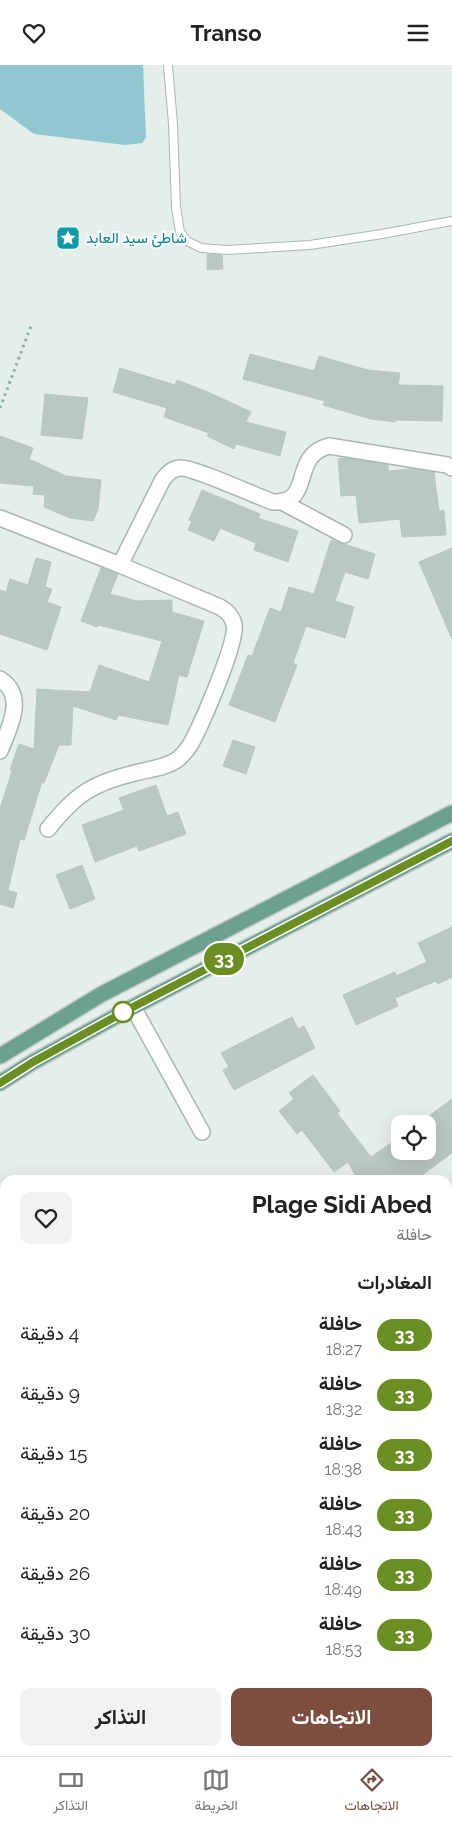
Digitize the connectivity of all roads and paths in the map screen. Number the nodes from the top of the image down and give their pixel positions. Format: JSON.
{"nodes":[{"id":1,"x":168,"y":65,"type":"edge"},
{"id":2,"x":452,"y":221,"type":"edge"},
{"id":3,"x":31,"y":327,"type":"dead end"},
{"id":4,"x":0,"y":407,"type":"edge"},
{"id":5,"x":452,"y":468,"type":"edge"},
{"id":6,"x":284,"y":503,"type":"junction"},
{"id":7,"x":0,"y":518,"type":"edge"},
{"id":8,"x":344,"y":535,"type":"dead end"},
{"id":9,"x":120,"y":565,"type":"junction"},
{"id":10,"x":0,"y":679,"type":"edge"},
{"id":11,"x":0,"y":751,"type":"edge"},
{"id":12,"x":452,"y":813,"type":"edge"},
{"id":13,"x":48,"y":829,"type":"dead end"},
{"id":14,"x":452,"y":841,"type":"edge"},
{"id":15,"x":133,"y":1007,"type":"junction"},
{"id":16,"x":0,"y":1056,"type":"edge"},
{"id":17,"x":0,"y":1083,"type":"edge"},
{"id":18,"x":202,"y":1132,"type":"dead end"}],
"edges":[{"from":1,"to":2,"type":"lane"},
{"from":3,"to":4,"type":"path"},
{"from":5,"to":6,"type":"street"},
{"from":6,"to":8,"type":"street"},
{"from":6,"to":9,"type":"street"},
{"from":7,"to":9,"type":"street"},
{"from":9,"to":13,"type":"street"},
{"from":10,"to":11,"type":"street"},
{"from":12,"to":16,"type":"main road"},
{"from":14,"to":15,"type":"main road"},
{"from":15,"to":17,"type":"main road"},
{"from":15,"to":18,"type":"street"}]}
